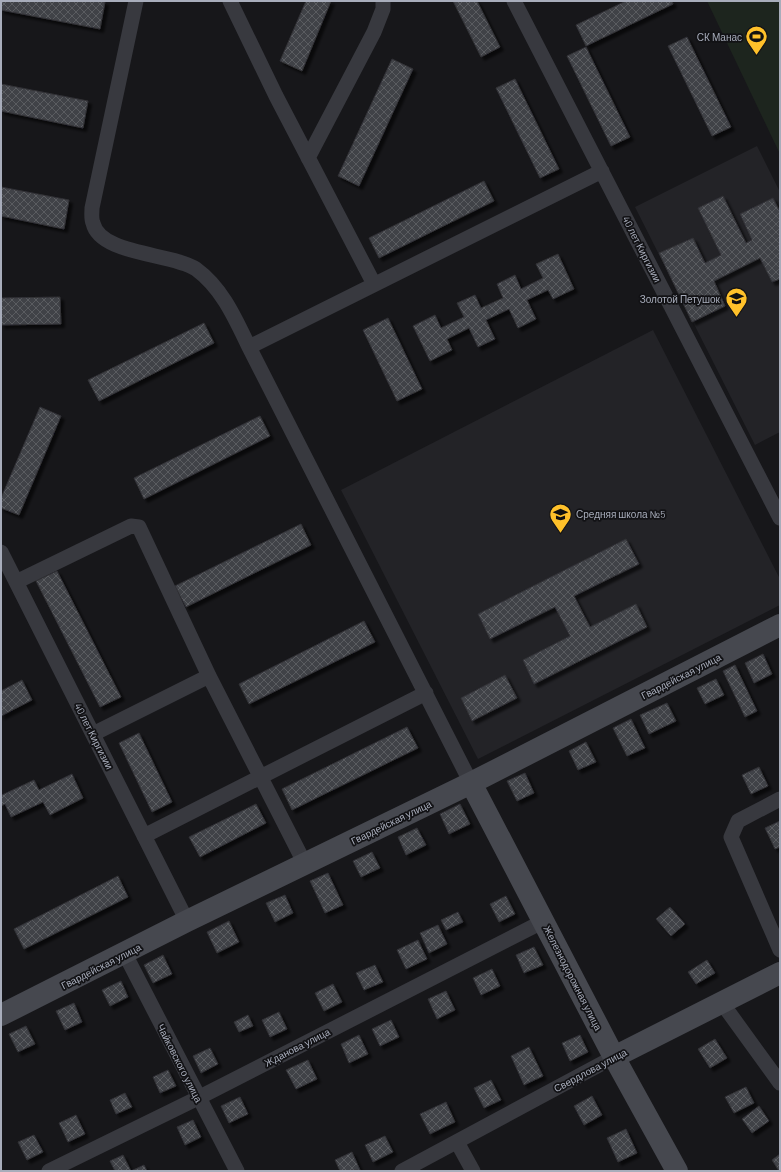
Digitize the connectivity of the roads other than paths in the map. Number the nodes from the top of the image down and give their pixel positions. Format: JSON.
{"nodes":[{"id":1,"x":136,"y":1,"type":"edge"},
{"id":2,"x":230,"y":1,"type":"edge"},
{"id":3,"x":383,"y":1,"type":"edge"},
{"id":4,"x":514,"y":1,"type":"edge"},
{"id":5,"x":308,"y":158,"type":"junction"},
{"id":6,"x":602,"y":171,"type":"junction"},
{"id":7,"x":374,"y":284,"type":"junction"},
{"id":8,"x":249,"y":346,"type":"junction"},
{"id":9,"x":780,"y":518,"type":"edge"},
{"id":10,"x":1,"y":552,"type":"edge"},
{"id":11,"x":16,"y":582,"type":"junction"},
{"id":12,"x":780,"y":625,"type":"edge"},
{"id":13,"x":209,"y":676,"type":"junction"},
{"id":14,"x":426,"y":693,"type":"junction"},
{"id":15,"x":92,"y":734,"type":"junction"},
{"id":16,"x":260,"y":776,"type":"junction"},
{"id":17,"x":471,"y":783,"type":"junction"},
{"id":18,"x":780,"y":800,"type":"edge"},
{"id":19,"x":144,"y":836,"type":"junction"},
{"id":20,"x":305,"y":864,"type":"junction"},
{"id":21,"x":187,"y":921,"type":"junction"},
{"id":22,"x":544,"y":921,"type":"junction"},
{"id":23,"x":780,"y":950,"type":"edge"},
{"id":24,"x":125,"y":954,"type":"junction"},
{"id":25,"x":780,"y":973,"type":"edge"},
{"id":26,"x":722,"y":1003,"type":"junction"},
{"id":27,"x":1,"y":1016,"type":"edge"},
{"id":28,"x":614,"y":1057,"type":"junction"},
{"id":29,"x":780,"y":1083,"type":"edge"},
{"id":30,"x":198,"y":1098,"type":"junction"},
{"id":31,"x":457,"y":1142,"type":"junction"},
{"id":32,"x":49,"y":1171,"type":"edge"},
{"id":33,"x":236,"y":1171,"type":"edge"},
{"id":34,"x":402,"y":1171,"type":"edge"},
{"id":35,"x":473,"y":1171,"type":"edge"},
{"id":36,"x":677,"y":1171,"type":"edge"}],
"edges":[{"from":1,"to":8,"type":"street"},
{"from":2,"to":5,"type":"street"},
{"from":3,"to":5,"type":"street"},
{"from":4,"to":6,"type":"street","name":"40 лет Киргизии"},
{"from":5,"to":7,"type":"street"},
{"from":6,"to":7,"type":"street"},
{"from":6,"to":9,"type":"street","name":"40 лет Киргизии"},
{"from":7,"to":8,"type":"street"},
{"from":8,"to":14,"type":"street"},
{"from":10,"to":11,"type":"street","name":"40 лет Киргизии"},
{"from":11,"to":13,"type":"street"},
{"from":11,"to":15,"type":"street","name":"40 лет Киргизии"},
{"from":12,"to":17,"type":"street","name":"Гвардейская улица"},
{"from":13,"to":15,"type":"street"},
{"from":13,"to":16,"type":"street"},
{"from":14,"to":16,"type":"street"},
{"from":14,"to":17,"type":"street"},
{"from":15,"to":19,"type":"street","name":"40 лет Киргизии"},
{"from":16,"to":19,"type":"street"},
{"from":16,"to":20,"type":"street"},
{"from":17,"to":20,"type":"street","name":"Гвардейская улица"},
{"from":17,"to":22,"type":"street","name":"Железнодорожная улица"},
{"from":18,"to":23,"type":"street"},
{"from":19,"to":21,"type":"street","name":"40 лет Киргизии"},
{"from":20,"to":21,"type":"street","name":"Гвардейская улица"},
{"from":21,"to":24,"type":"street","name":"Гвардейская улица"},
{"from":22,"to":28,"type":"street","name":"Железнодорожная улица"},
{"from":22,"to":30,"type":"street","name":"Жданова улица"},
{"from":24,"to":27,"type":"street","name":"Гвардейская улица"},
{"from":24,"to":30,"type":"street","name":"Чайковского улица"},
{"from":25,"to":26,"type":"street","name":"Свердлова улица"},
{"from":26,"to":28,"type":"street","name":"Свердлова улица"},
{"from":26,"to":29,"type":"street"},
{"from":28,"to":31,"type":"street","name":"Свердлова улица"},
{"from":28,"to":36,"type":"street","name":"Железнодорожная улица"},
{"from":30,"to":32,"type":"street","name":"Жданова улица"},
{"from":30,"to":33,"type":"street","name":"Чайковского улица"},
{"from":31,"to":34,"type":"street","name":"Свердлова улица"},
{"from":31,"to":35,"type":"street"}]}
